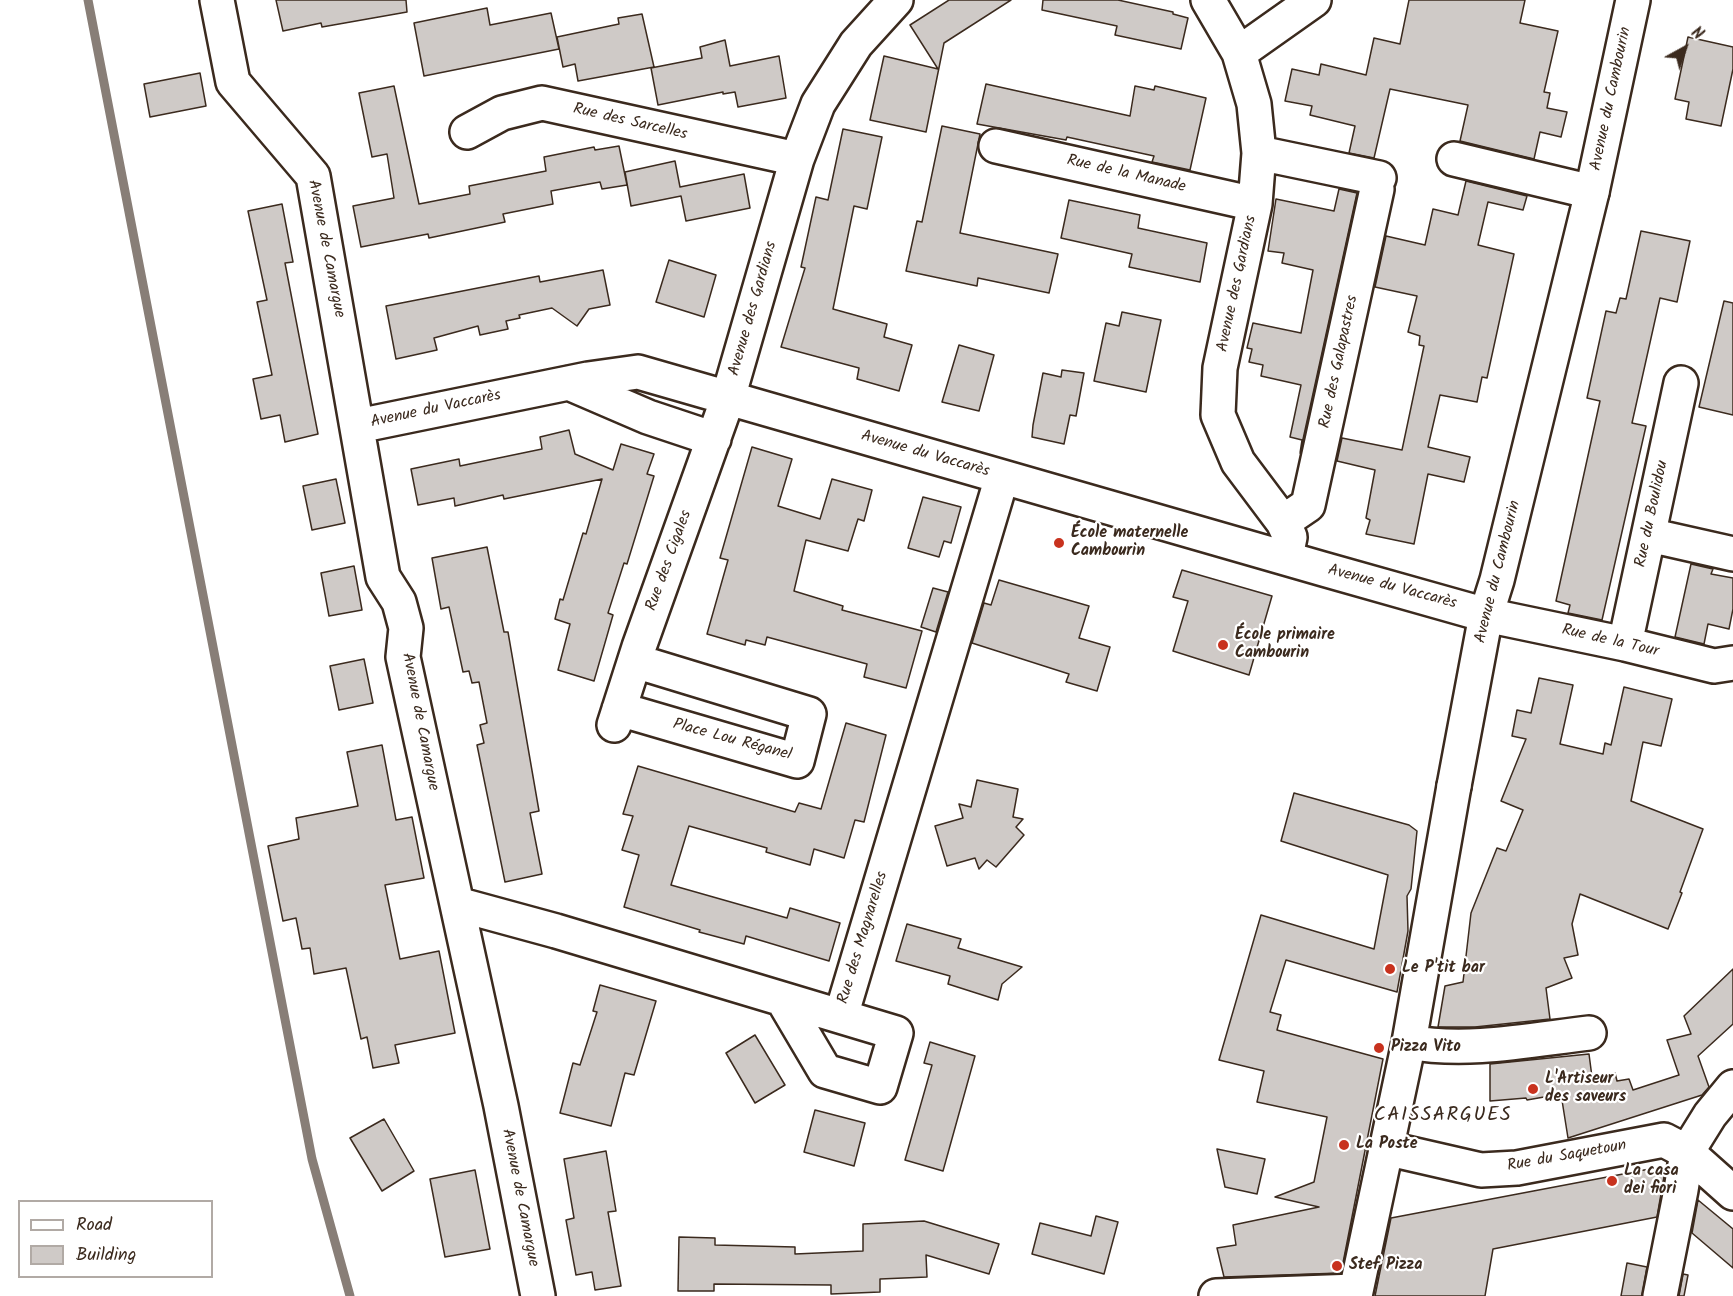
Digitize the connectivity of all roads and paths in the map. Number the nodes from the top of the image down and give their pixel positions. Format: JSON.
{"nodes":[{"id":1,"x":217,"y":0,"type":"edge"},
{"id":2,"x":896,"y":0,"type":"edge"},
{"id":3,"x":1208,"y":0,"type":"edge"},
{"id":4,"x":1314,"y":0,"type":"edge"},
{"id":5,"x":1633,"y":0,"type":"edge"},
{"id":6,"x":1239,"y":53,"type":"junction"},
{"id":7,"x":467,"y":132,"type":"dead end"},
{"id":8,"x":996,"y":146,"type":"dead end"},
{"id":9,"x":1259,"y":153,"type":"junction"},
{"id":10,"x":797,"y":159,"type":"junction"},
{"id":11,"x":1454,"y":159,"type":"dead end"},
{"id":12,"x":1592,"y":192,"type":"junction"},
{"id":13,"x":1255,"y":204,"type":"junction"},
{"id":14,"x":568,"y":383,"type":"junction"},
{"id":15,"x":1681,"y":383,"type":"dead end"},
{"id":16,"x":728,"y":398,"type":"junction"},
{"id":17,"x":358,"y":426,"type":"junction"},
{"id":18,"x":714,"y":439,"type":"junction"},
{"id":19,"x":1002,"y":477,"type":"junction"},
{"id":20,"x":1283,"y":522,"type":"junction"},
{"id":21,"x":1649,"y":534,"type":"junction"},
{"id":22,"x":1733,"y":554,"type":"edge"},
{"id":23,"x":1286,"y":557,"type":"junction"},
{"id":24,"x":1486,"y":615,"type":"junction"},
{"id":25,"x":1625,"y":645,"type":"junction"},
{"id":26,"x":635,"y":661,"type":"junction"},
{"id":27,"x":1733,"y":663,"type":"edge"},
{"id":28,"x":617,"y":717,"type":"joint"},
{"id":29,"x":457,"y":904,"type":"junction"},
{"id":30,"x":783,"y":1000,"type":"junction"},
{"id":31,"x":841,"y":1016,"type":"junction"},
{"id":32,"x":1588,"y":1033,"type":"dead end"},
{"id":33,"x":1409,"y":1042,"type":"junction"},
{"id":34,"x":1733,"y":1087,"type":"edge"},
{"id":35,"x":1385,"y":1148,"type":"junction"},
{"id":36,"x":1687,"y":1152,"type":"junction"},
{"id":37,"x":1733,"y":1193,"type":"edge"},
{"id":38,"x":1355,"y":1294,"type":"edge"},
{"id":39,"x":1273,"y":1295,"type":"edge"},
{"id":40,"x":538,"y":1296,"type":"edge"},
{"id":41,"x":1216,"y":1296,"type":"edge"},
{"id":42,"x":1660,"y":1296,"type":"edge"}],
"edges":[{"from":1,"to":17,"type":"street","name":"Avenue de Camargue"},
{"from":2,"to":10,"type":"street","name":"Avenue des Gardians"},
{"from":3,"to":6,"type":"street","name":"Avenue des Gardians"},
{"from":4,"to":6,"type":"street"},
{"from":5,"to":12,"type":"street","name":"Avenue du Cambourin"},
{"from":6,"to":9,"type":"street","name":"Avenue des Gardians"},
{"from":7,"to":10,"type":"street","name":"Rue des Sarcelles"},
{"from":8,"to":13,"type":"street","name":"Rue de la Manade"},
{"from":9,"to":13,"type":"street","name":"Avenue des Gardians"},
{"from":9,"to":20,"type":"street","name":"Rue des Galapastres"},
{"from":10,"to":16,"type":"street","name":"Avenue des Gardians"},
{"from":11,"to":12,"type":"street"},
{"from":12,"to":24,"type":"street","name":"Avenue du Cambourin"},
{"from":13,"to":20,"type":"street","name":"Avenue des Gardians"},
{"from":14,"to":16,"type":"street","name":"Avenue du Vaccarès"},
{"from":14,"to":17,"type":"street","name":"Avenue du Vaccarès"},
{"from":14,"to":18,"type":"street"},
{"from":15,"to":21,"type":"street","name":"Rue du Boulidou"},
{"from":16,"to":18,"type":"street","name":"Rue des Cigales"},
{"from":16,"to":19,"type":"street","name":"Avenue du Vaccarès"},
{"from":17,"to":29,"type":"street","name":"Avenue de Camargue"},
{"from":18,"to":26,"type":"street","name":"Rue des Cigales"},
{"from":19,"to":23,"type":"street","name":"Avenue du Vaccarès"},
{"from":19,"to":31,"type":"street","name":"Rue des Magnarelles"},
{"from":20,"to":23,"type":"street","name":"Avenue des Gardians"},
{"from":21,"to":22,"type":"street"},
{"from":21,"to":25,"type":"street","name":"Rue du Boulidou"},
{"from":23,"to":24,"type":"street","name":"Avenue du Vaccarès"},
{"from":24,"to":25,"type":"street","name":"Rue de la Tour"},
{"from":24,"to":33,"type":"street","name":"Avenue du Cambourin"},
{"from":25,"to":27,"type":"street","name":"Rue de la Tour"},
{"from":26,"to":28,"type":"street","name":"Rue des Cigales"},
{"from":26,"to":28,"type":"street","name":"Place Lou Réganel"},
{"from":29,"to":30,"type":"street","name":"Rue des Magnarelles"},
{"from":29,"to":40,"type":"street","name":"Avenue de Camargue"},
{"from":30,"to":31,"type":"street","name":"Rue des Magnarelles"},
{"from":30,"to":31,"type":"street"},
{"from":32,"to":33,"type":"street"},
{"from":33,"to":35,"type":"street","name":"Avenue du Cambourin"},
{"from":34,"to":36,"type":"street"},
{"from":35,"to":36,"type":"street","name":"Rue du Saquetoun"},
{"from":35,"to":38,"type":"street","name":"Avenue du Cambourin"},
{"from":36,"to":37,"type":"street","name":"Rue du Saquetoun"},
{"from":36,"to":42,"type":"street"},
{"from":38,"to":39,"type":"street"},
{"from":39,"to":41,"type":"street"}]}
